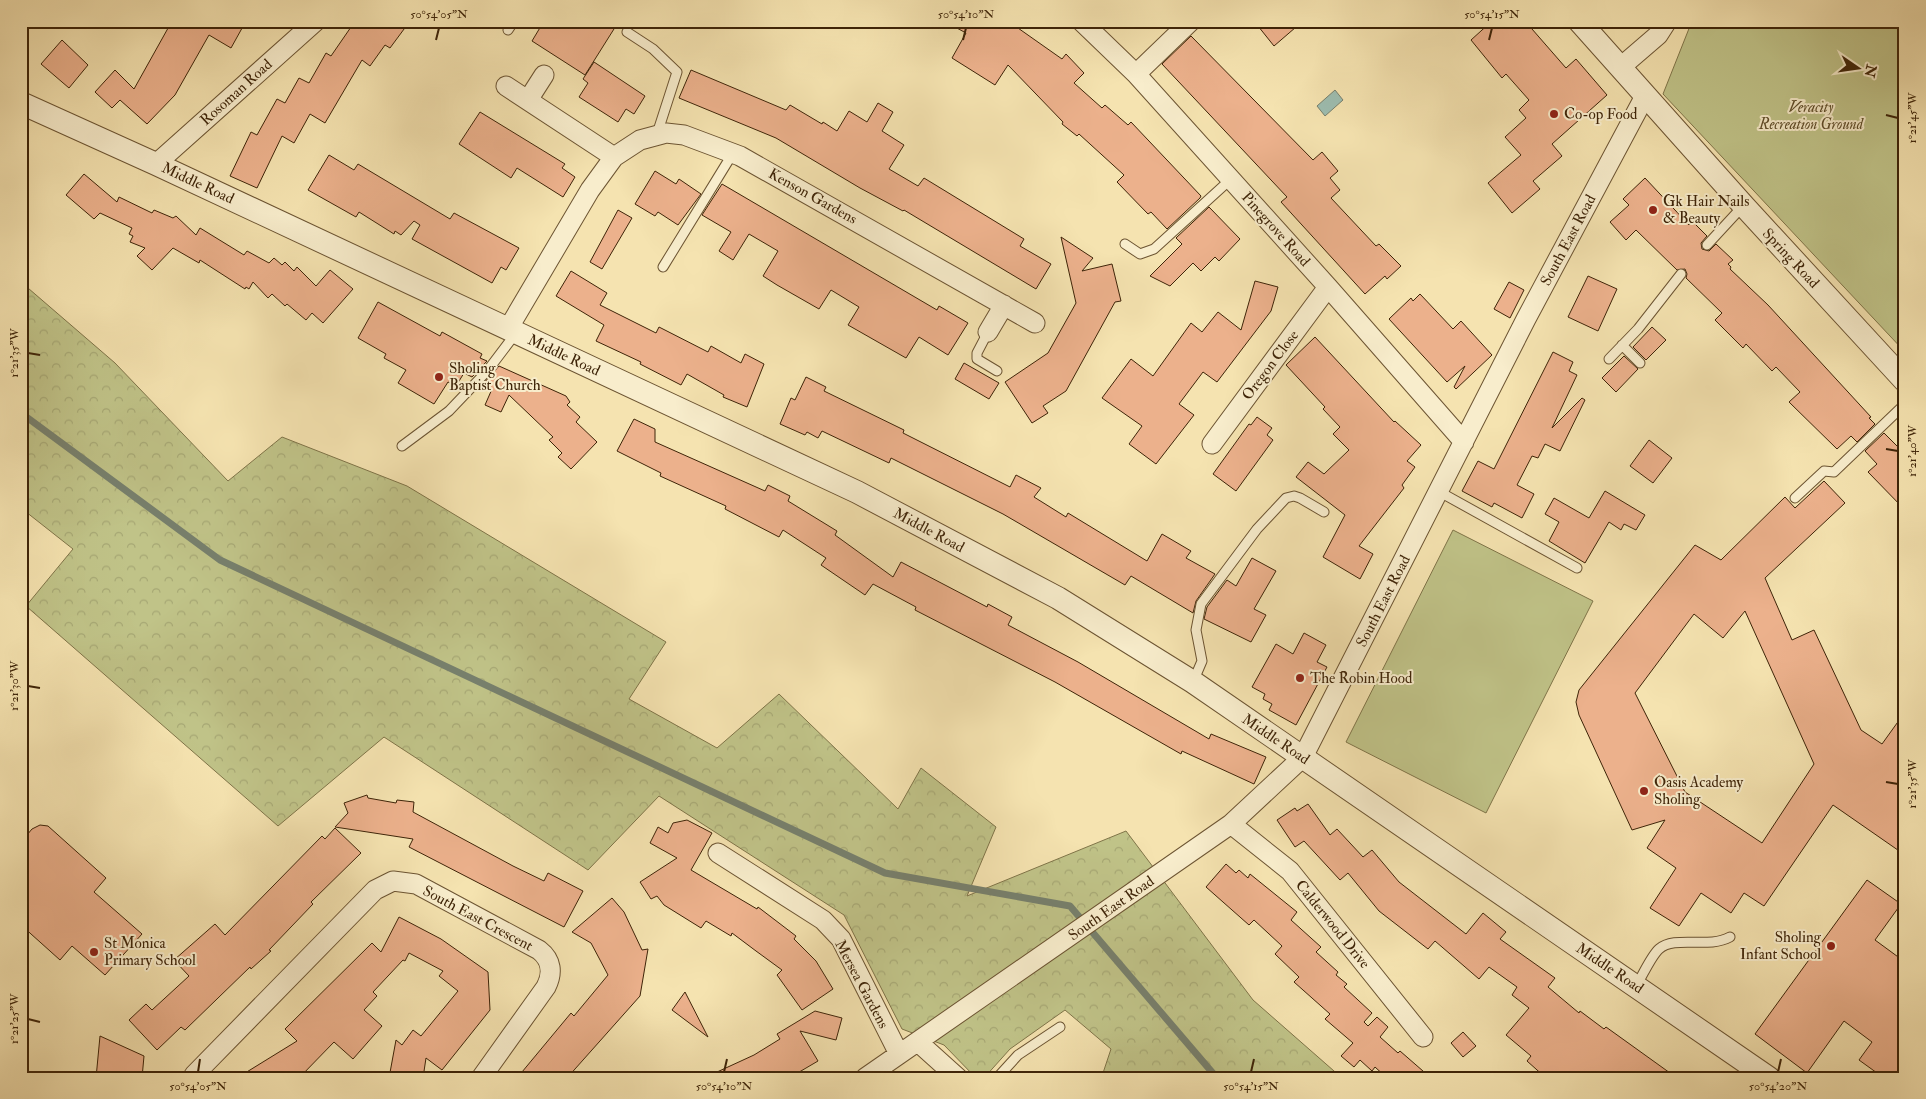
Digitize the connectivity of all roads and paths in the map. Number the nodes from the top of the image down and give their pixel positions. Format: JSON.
{"nodes":[{"id":1,"x":316,"y":21,"type":"edge"},
{"id":2,"x":514,"y":21,"type":"edge"},
{"id":3,"x":1081,"y":21,"type":"edge"},
{"id":4,"x":1191,"y":21,"type":"edge"},
{"id":5,"x":1580,"y":21,"type":"edge"},
{"id":6,"x":1667,"y":21,"type":"edge"},
{"id":7,"x":508,"y":30,"type":"dead end"},
{"id":8,"x":627,"y":32,"type":"dead end"},
{"id":9,"x":1622,"y":66,"type":"junction"},
{"id":10,"x":1136,"y":74,"type":"junction"},
{"id":11,"x":544,"y":75,"type":"dead end"},
{"id":12,"x":506,"y":86,"type":"dead end"},
{"id":13,"x":1645,"y":96,"type":"junction"},
{"id":14,"x":528,"y":100,"type":"junction"},
{"id":15,"x":21,"y":103,"type":"edge"},
{"id":16,"x":657,"y":134,"type":"junction"},
{"id":17,"x":733,"y":152,"type":"junction"},
{"id":18,"x":614,"y":157,"type":"junction"},
{"id":19,"x":156,"y":164,"type":"junction"},
{"id":20,"x":1231,"y":179,"type":"junction"},
{"id":21,"x":1744,"y":206,"type":"junction"},
{"id":22,"x":1125,"y":244,"type":"dead end"},
{"id":23,"x":1707,"y":245,"type":"dead end"},
{"id":24,"x":663,"y":267,"type":"dead end"},
{"id":25,"x":1681,"y":274,"type":"dead end"},
{"id":26,"x":1328,"y":287,"type":"junction"},
{"id":27,"x":1004,"y":305,"type":"junction"},
{"id":28,"x":1036,"y":323,"type":"dead end"},
{"id":29,"x":513,"y":331,"type":"junction"},
{"id":30,"x":988,"y":332,"type":"joint"},
{"id":31,"x":1622,"y":345,"type":"junction"},
{"id":32,"x":1610,"y":358,"type":"dead end"},
{"id":33,"x":1640,"y":363,"type":"dead end"},
{"id":34,"x":997,"y":370,"type":"dead end"},
{"id":35,"x":1905,"y":381,"type":"edge"},
{"id":36,"x":1905,"y":404,"type":"edge"},
{"id":37,"x":1464,"y":442,"type":"junction"},
{"id":38,"x":1212,"y":444,"type":"dead end"},
{"id":39,"x":402,"y":446,"type":"dead end"},
{"id":40,"x":1438,"y":491,"type":"junction"},
{"id":41,"x":1795,"y":498,"type":"dead end"},
{"id":42,"x":1324,"y":512,"type":"dead end"},
{"id":43,"x":1577,"y":568,"type":"dead end"},
{"id":44,"x":1193,"y":682,"type":"junction"},
{"id":45,"x":1303,"y":757,"type":"junction"},
{"id":46,"x":1231,"y":824,"type":"junction"},
{"id":47,"x":718,"y":853,"type":"dead end"},
{"id":48,"x":1730,"y":937,"type":"dead end"},
{"id":49,"x":1636,"y":986,"type":"junction"},
{"id":50,"x":1060,"y":1027,"type":"dead end"},
{"id":51,"x":1423,"y":1037,"type":"dead end"},
{"id":52,"x":918,"y":1042,"type":"junction"},
{"id":53,"x":899,"y":1054,"type":"junction"},
{"id":54,"x":194,"y":1075,"type":"dead end"},
{"id":55,"x":482,"y":1078,"type":"edge"},
{"id":56,"x":865,"y":1078,"type":"edge"},
{"id":57,"x":958,"y":1078,"type":"edge"},
{"id":58,"x":997,"y":1078,"type":"edge"},
{"id":59,"x":1769,"y":1078,"type":"edge"}],
"edges":[{"from":1,"to":19,"type":"street","name":"Rosoman Road"},
{"from":2,"to":7,"type":"lane"},
{"from":3,"to":10,"type":"street","name":"Pinegrove Road"},
{"from":4,"to":10,"type":"street"},
{"from":5,"to":9,"type":"street","name":"Spring Road"},
{"from":6,"to":9,"type":"street"},
{"from":8,"to":16,"type":"lane"},
{"from":9,"to":13,"type":"street","name":"Spring Road"},
{"from":10,"to":20,"type":"street","name":"Pinegrove Road"},
{"from":11,"to":14,"type":"street"},
{"from":12,"to":14,"type":"street"},
{"from":13,"to":21,"type":"street","name":"Spring Road"},
{"from":13,"to":37,"type":"street","name":"South East Road"},
{"from":14,"to":18,"type":"street"},
{"from":15,"to":19,"type":"street","name":"Middle Road"},
{"from":16,"to":17,"type":"street","name":"Kenson Gardens"},
{"from":16,"to":18,"type":"street","name":"Kenson Gardens"},
{"from":17,"to":24,"type":"lane"},
{"from":17,"to":27,"type":"street","name":"Kenson Gardens"},
{"from":18,"to":29,"type":"street","name":"Kenson Gardens"},
{"from":19,"to":29,"type":"street","name":"Middle Road"},
{"from":20,"to":22,"type":"lane"},
{"from":20,"to":26,"type":"street","name":"Pinegrove Road"},
{"from":21,"to":23,"type":"lane"},
{"from":21,"to":35,"type":"street","name":"Spring Road"},
{"from":25,"to":31,"type":"lane"},
{"from":26,"to":37,"type":"street","name":"Pinegrove Road"},
{"from":26,"to":38,"type":"street","name":"Oregon Close"},
{"from":27,"to":28,"type":"street","name":"Kenson Gardens"},
{"from":27,"to":30,"type":"street"},
{"from":29,"to":39,"type":"lane"},
{"from":29,"to":44,"type":"street","name":"Middle Road"},
{"from":30,"to":34,"type":"lane"},
{"from":31,"to":32,"type":"lane"},
{"from":31,"to":33,"type":"lane"},
{"from":36,"to":41,"type":"lane"},
{"from":37,"to":40,"type":"street","name":"South East Road"},
{"from":40,"to":43,"type":"lane"},
{"from":40,"to":45,"type":"street","name":"South East Road"},
{"from":42,"to":44,"type":"lane"},
{"from":44,"to":45,"type":"street","name":"Middle Road"},
{"from":45,"to":46,"type":"street","name":"South East Road"},
{"from":45,"to":49,"type":"street","name":"Middle Road"},
{"from":46,"to":51,"type":"street","name":"Calderwood Drive"},
{"from":46,"to":52,"type":"street","name":"South East Road"},
{"from":47,"to":53,"type":"street","name":"Mersea Gardens"},
{"from":48,"to":49,"type":"lane"},
{"from":49,"to":59,"type":"street","name":"Middle Road"},
{"from":50,"to":58,"type":"lane"},
{"from":52,"to":53,"type":"street","name":"South East Road"},
{"from":52,"to":57,"type":"street"},
{"from":53,"to":56,"type":"street","name":"South East Road"},
{"from":54,"to":55,"type":"street","name":"South East Crescent"}]}
